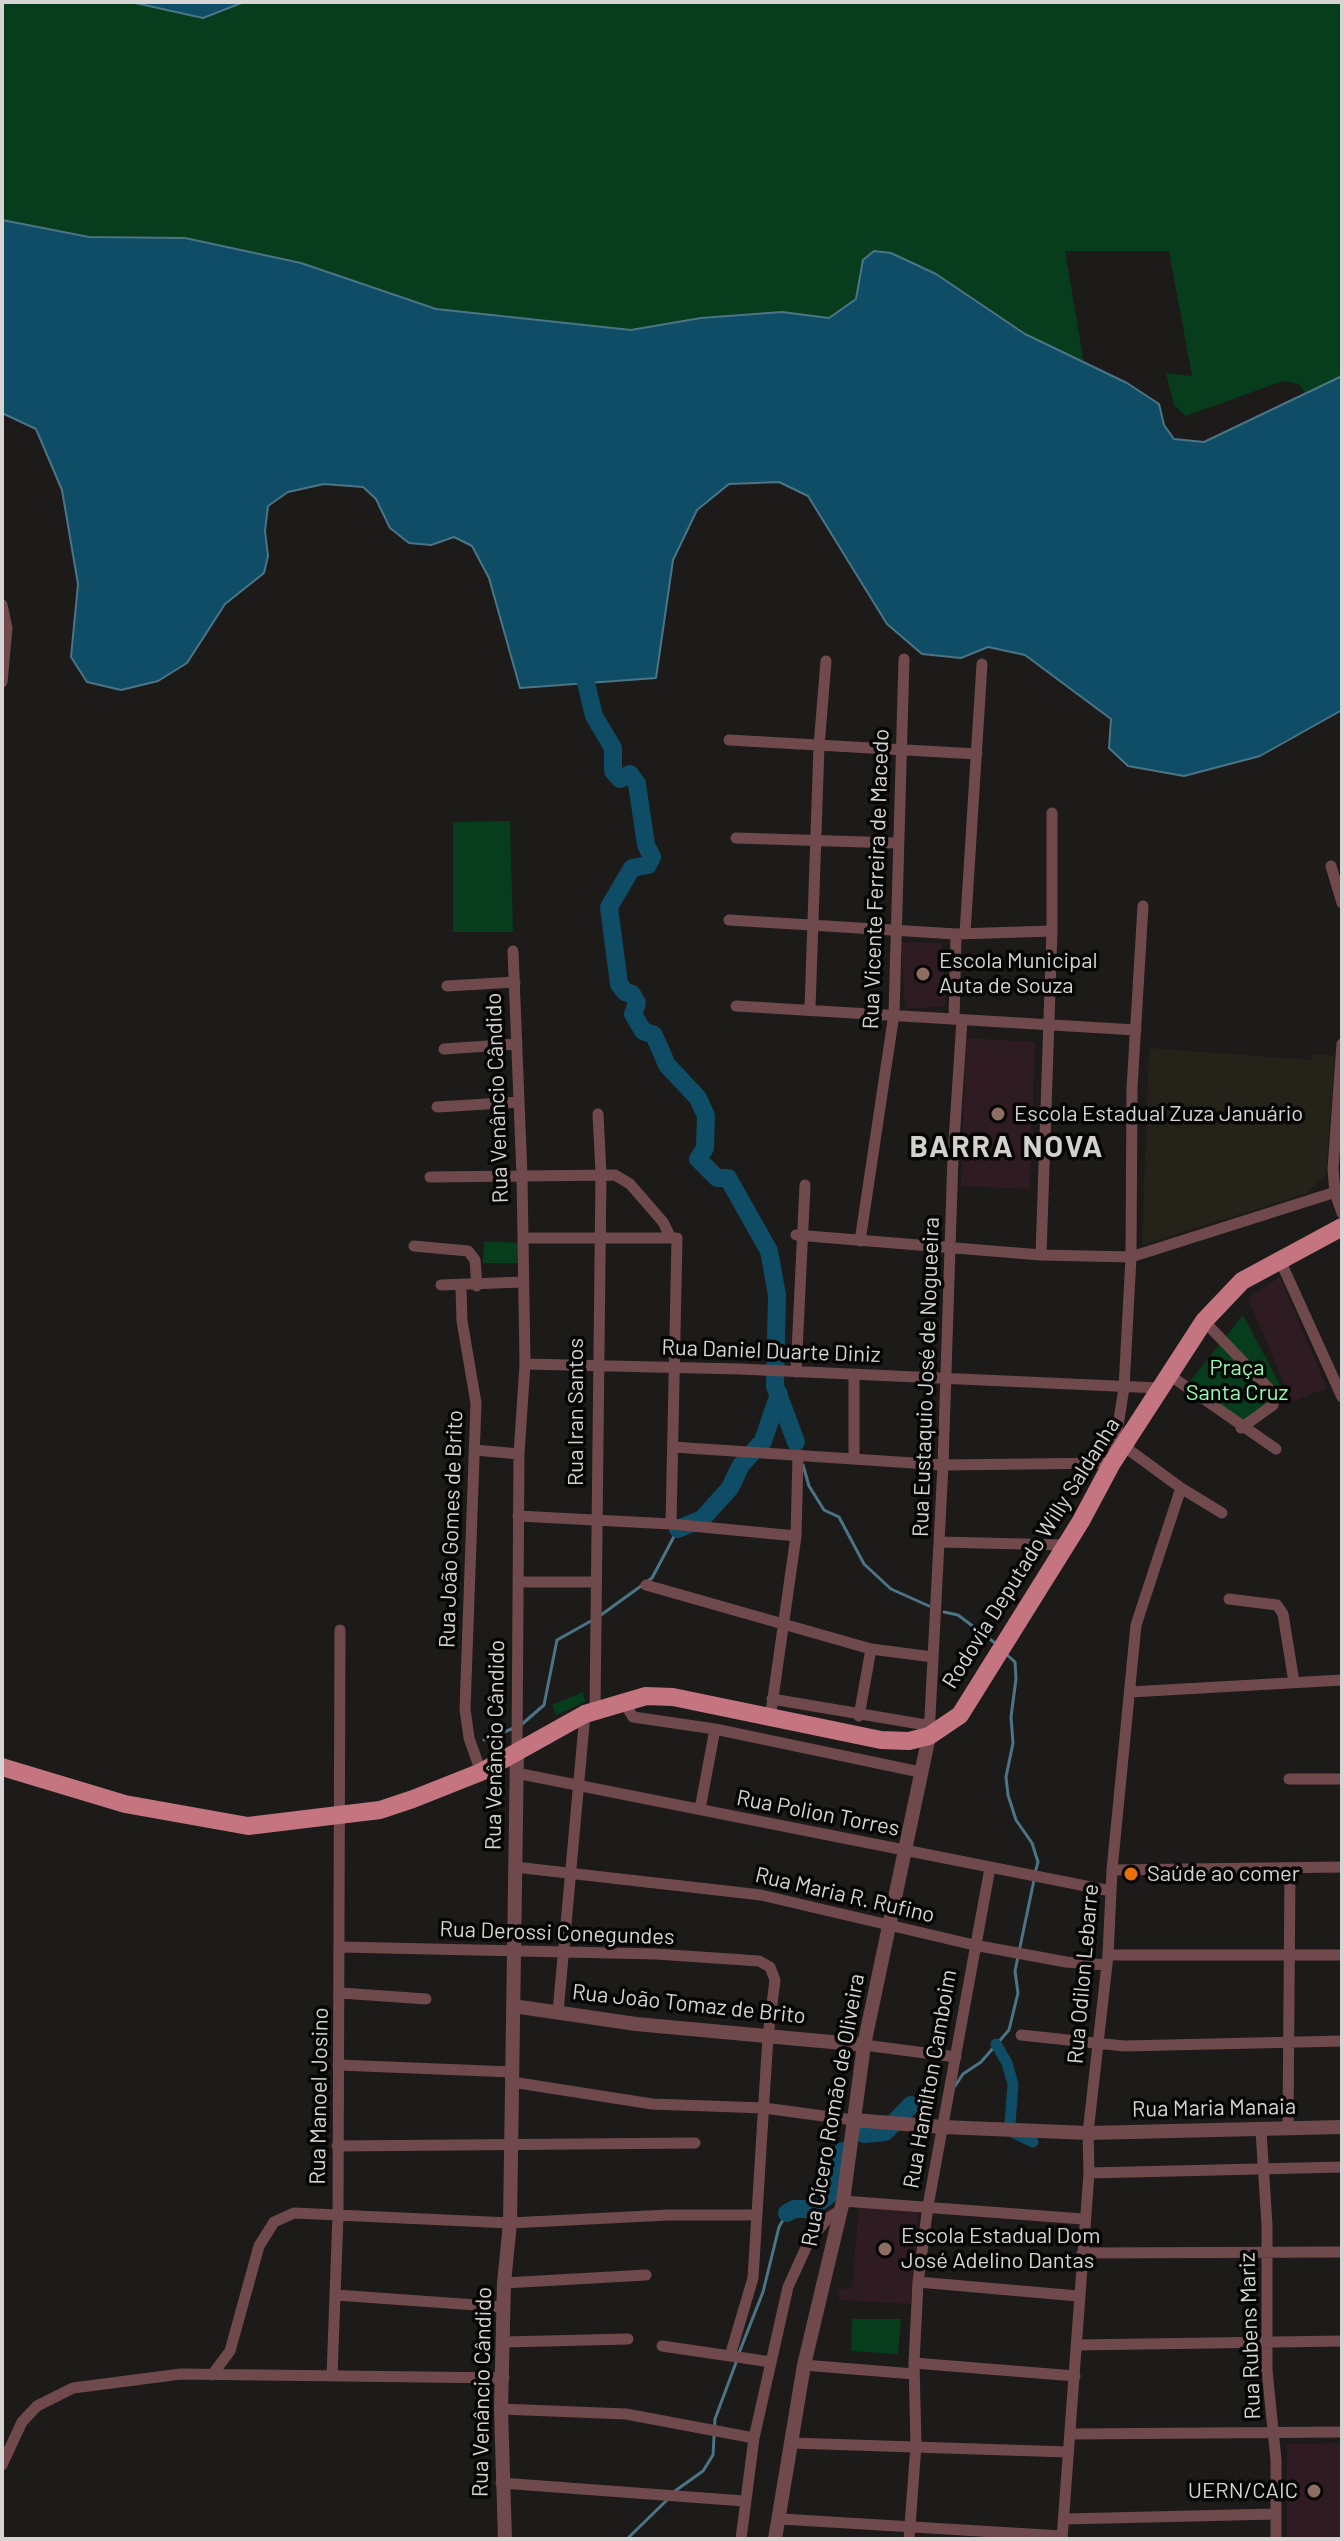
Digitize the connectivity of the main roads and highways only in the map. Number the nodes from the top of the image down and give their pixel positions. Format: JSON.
{"nodes":[{"id":1,"x":1342,"y":1227,"type":"edge"},
{"id":2,"x":2,"y":1767,"type":"edge"}],
"edges":[{"from":1,"to":2,"type":"main road","name":"Rodovia Deputado Willy Saldanha"}]}
